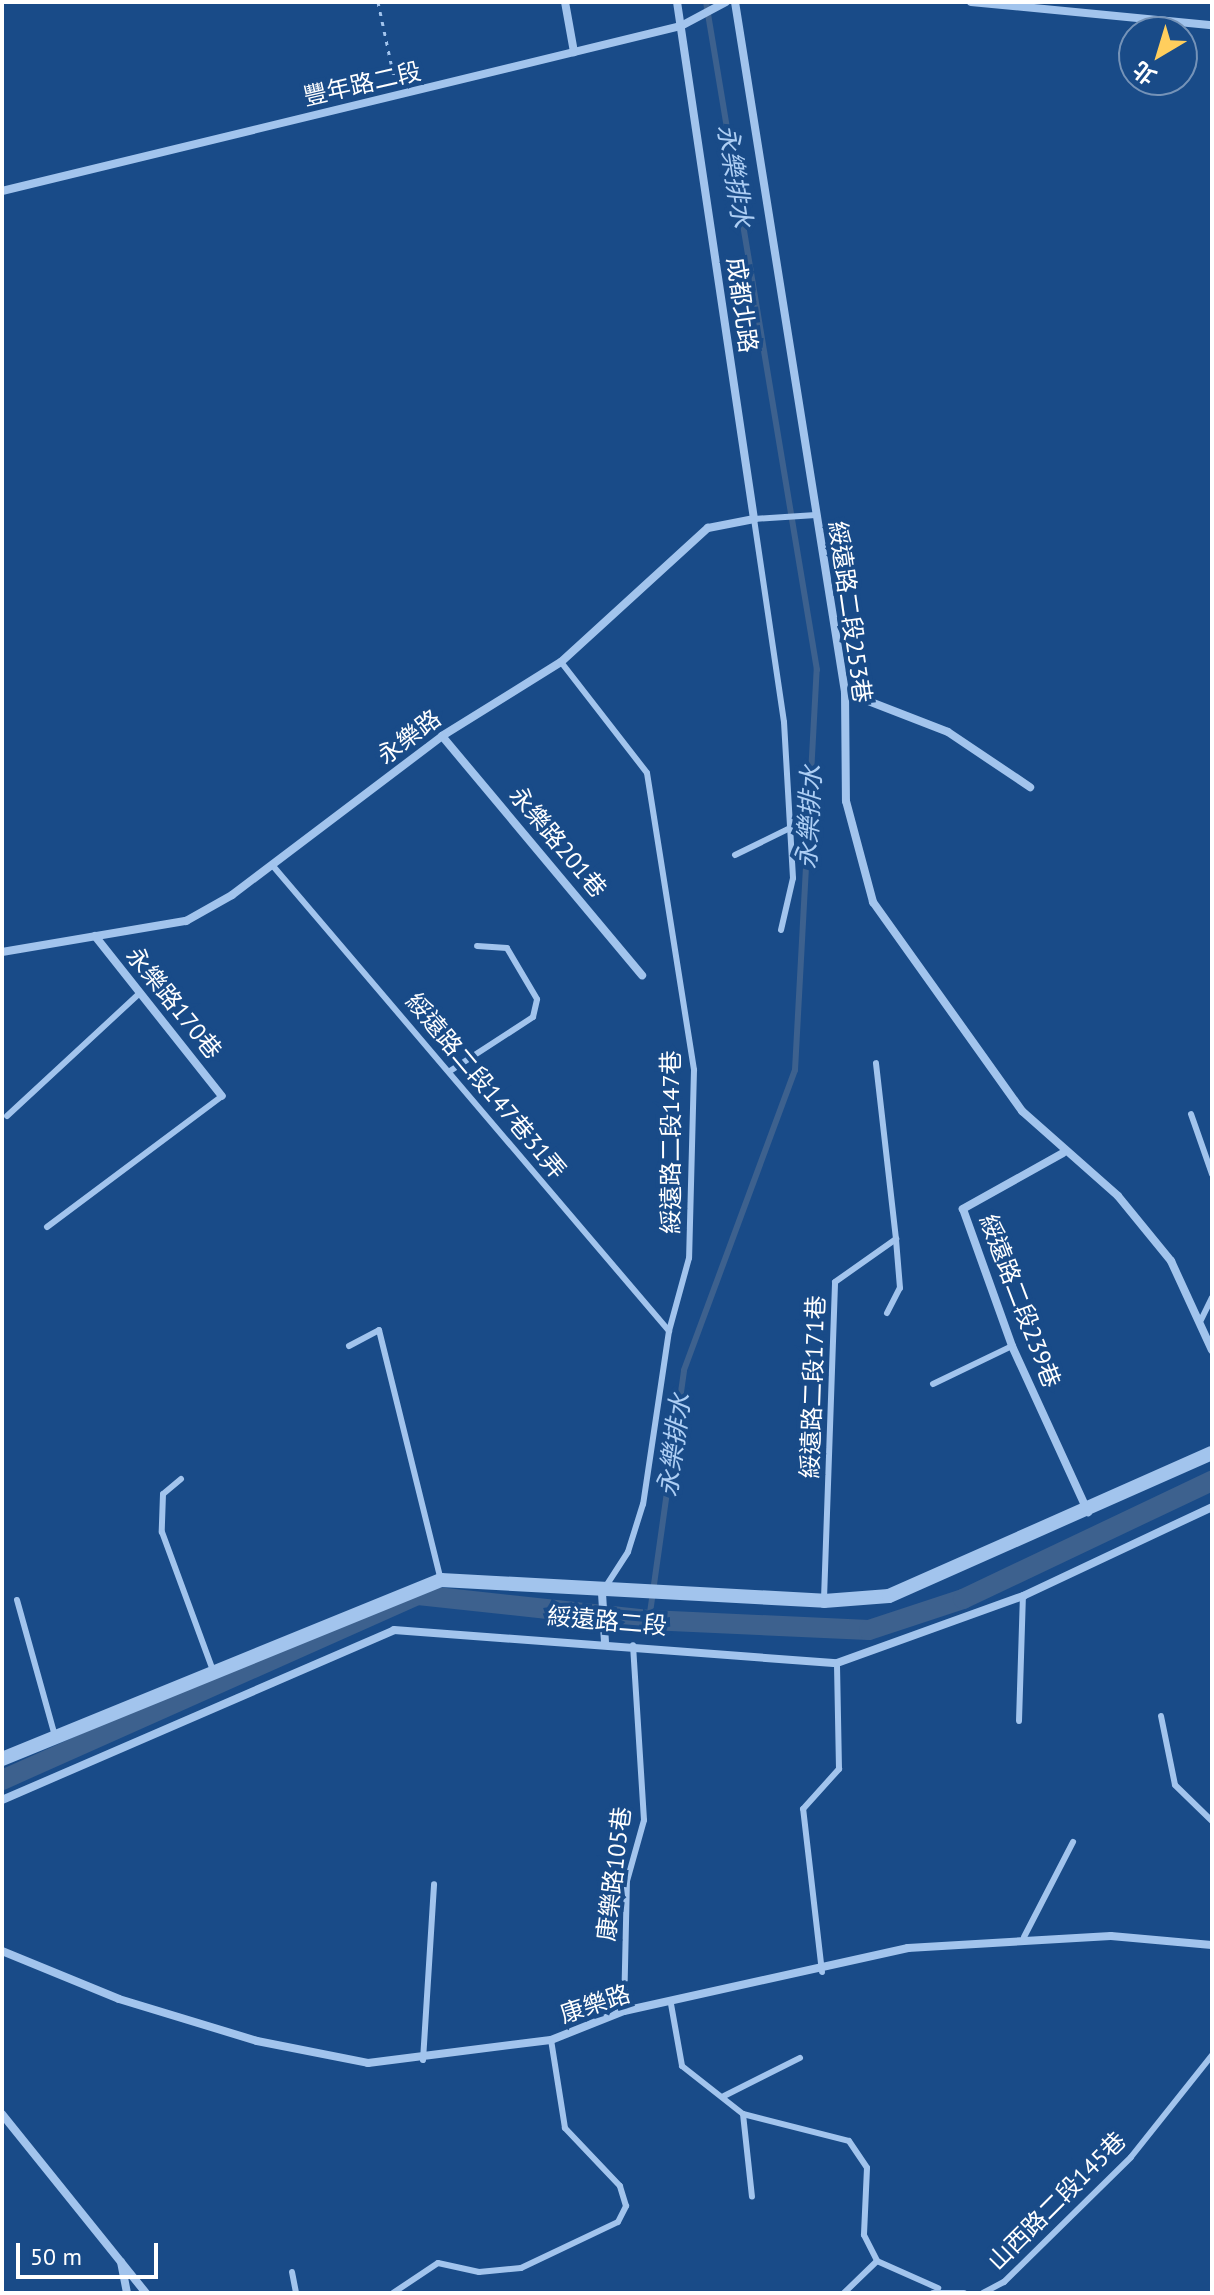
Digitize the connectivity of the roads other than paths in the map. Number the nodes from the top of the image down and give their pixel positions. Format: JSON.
{"nodes":[{"id":1,"x":565,"y":2,"type":"edge"},
{"id":2,"x":677,"y":2,"type":"edge"},
{"id":3,"x":735,"y":2,"type":"edge"},
{"id":4,"x":971,"y":2,"type":"edge"},
{"id":5,"x":723,"y":3,"type":"edge"},
{"id":6,"x":1212,"y":25,"type":"edge"},
{"id":7,"x":681,"y":26,"type":"junction"},
{"id":8,"x":574,"y":52,"type":"junction"},
{"id":9,"x":2,"y":191,"type":"edge"},
{"id":10,"x":816,"y":515,"type":"junction"},
{"id":11,"x":754,"y":519,"type":"junction"},
{"id":12,"x":561,"y":662,"type":"junction"},
{"id":13,"x":845,"y":692,"type":"junction"},
{"id":14,"x":442,"y":736,"type":"junction"},
{"id":15,"x":1030,"y":787,"type":"dead end"},
{"id":16,"x":790,"y":828,"type":"junction"},
{"id":17,"x":735,"y":855,"type":"dead end"},
{"id":18,"x":273,"y":866,"type":"junction"},
{"id":19,"x":781,"y":930,"type":"dead end"},
{"id":20,"x":95,"y":936,"type":"junction"},
{"id":21,"x":477,"y":946,"type":"dead end"},
{"id":22,"x":2,"y":952,"type":"edge"},
{"id":23,"x":642,"y":975,"type":"dead end"},
{"id":24,"x":140,"y":993,"type":"junction"},
{"id":25,"x":876,"y":1063,"type":"dead end"},
{"id":26,"x":450,"y":1071,"type":"junction"},
{"id":27,"x":222,"y":1096,"type":"joint"},
{"id":28,"x":1191,"y":1114,"type":"dead end"},
{"id":29,"x":7,"y":1116,"type":"dead end"},
{"id":30,"x":1063,"y":1153,"type":"junction"},
{"id":31,"x":1212,"y":1174,"type":"edge"},
{"id":32,"x":47,"y":1227,"type":"dead end"},
{"id":33,"x":896,"y":1239,"type":"junction"},
{"id":34,"x":1212,"y":1297,"type":"edge"},
{"id":35,"x":887,"y":1313,"type":"dead end"},
{"id":36,"x":1201,"y":1320,"type":"junction"},
{"id":37,"x":669,"y":1331,"type":"junction"},
{"id":38,"x":349,"y":1346,"type":"dead end"},
{"id":39,"x":1012,"y":1346,"type":"junction"},
{"id":40,"x":1212,"y":1350,"type":"edge"},
{"id":41,"x":933,"y":1384,"type":"dead end"},
{"id":42,"x":1212,"y":1453,"type":"edge"},
{"id":43,"x":181,"y":1479,"type":"dead end"},
{"id":44,"x":1212,"y":1507,"type":"edge"},
{"id":45,"x":1088,"y":1513,"type":"junction"},
{"id":46,"x":441,"y":1580,"type":"junction"},
{"id":47,"x":602,"y":1593,"type":"junction"},
{"id":48,"x":1023,"y":1596,"type":"junction"},
{"id":49,"x":17,"y":1600,"type":"dead end"},
{"id":50,"x":824,"y":1601,"type":"junction"},
{"id":51,"x":605,"y":1642,"type":"junction"},
{"id":52,"x":633,"y":1645,"type":"junction"},
{"id":53,"x":837,"y":1663,"type":"junction"},
{"id":54,"x":212,"y":1668,"type":"junction"},
{"id":55,"x":1161,"y":1716,"type":"dead end"},
{"id":56,"x":1019,"y":1721,"type":"dead end"},
{"id":57,"x":55,"y":1736,"type":"junction"},
{"id":58,"x":2,"y":1759,"type":"edge"},
{"id":59,"x":2,"y":1800,"type":"edge"},
{"id":60,"x":1212,"y":1821,"type":"edge"},
{"id":61,"x":1073,"y":1842,"type":"dead end"},
{"id":62,"x":434,"y":1884,"type":"dead end"},
{"id":63,"x":1024,"y":1937,"type":"junction"},
{"id":64,"x":1212,"y":1945,"type":"edge"},
{"id":65,"x":2,"y":1951,"type":"edge"},
{"id":66,"x":822,"y":1972,"type":"junction"},
{"id":67,"x":671,"y":2004,"type":"junction"},
{"id":68,"x":624,"y":2011,"type":"junction"},
{"id":69,"x":551,"y":2040,"type":"junction"},
{"id":70,"x":1212,"y":2055,"type":"edge"},
{"id":71,"x":800,"y":2058,"type":"dead end"},
{"id":72,"x":423,"y":2060,"type":"junction"},
{"id":73,"x":724,"y":2096,"type":"junction"},
{"id":74,"x":2,"y":2114,"type":"edge"},
{"id":75,"x":743,"y":2114,"type":"junction"},
{"id":76,"x":752,"y":2197,"type":"dead end"},
{"id":77,"x":121,"y":2260,"type":"junction"},
{"id":78,"x":877,"y":2261,"type":"junction"},
{"id":79,"x":292,"y":2272,"type":"dead end"},
{"id":80,"x":936,"y":2290,"type":"edge"},
{"id":81,"x":127,"y":2293,"type":"edge"},
{"id":82,"x":146,"y":2293,"type":"edge"},
{"id":83,"x":296,"y":2293,"type":"edge"},
{"id":84,"x":393,"y":2293,"type":"edge"},
{"id":85,"x":844,"y":2293,"type":"edge"},
{"id":86,"x":964,"y":2293,"type":"edge"},
{"id":87,"x":983,"y":2293,"type":"edge"}],
"edges":[{"from":1,"to":8,"type":"street"},
{"from":2,"to":7,"type":"street","name":"成都北路"},
{"from":3,"to":10,"type":"street","name":"綏遠路二段253巷"},
{"from":4,"to":6,"type":"street"},
{"from":5,"to":7,"type":"street","name":"豐年路二段"},
{"from":7,"to":8,"type":"street","name":"豐年路二段"},
{"from":7,"to":11,"type":"street","name":"成都北路"},
{"from":8,"to":9,"type":"street","name":"豐年路二段"},
{"from":10,"to":11,"type":"lane","name":"永樂路"},
{"from":10,"to":13,"type":"street","name":"綏遠路二段253巷"},
{"from":11,"to":12,"type":"street","name":"永樂路"},
{"from":11,"to":16,"type":"lane"},
{"from":12,"to":14,"type":"street","name":"永樂路"},
{"from":12,"to":37,"type":"lane","name":"綏遠路二段147巷"},
{"from":13,"to":15,"type":"street"},
{"from":13,"to":30,"type":"street","name":"綏遠路二段253巷"},
{"from":14,"to":18,"type":"street","name":"永樂路"},
{"from":14,"to":23,"type":"street","name":"永樂路201巷"},
{"from":16,"to":17,"type":"lane"},
{"from":16,"to":19,"type":"lane"},
{"from":18,"to":20,"type":"street","name":"永樂路"},
{"from":18,"to":26,"type":"lane","name":"綏遠路二段147巷31弄"},
{"from":20,"to":22,"type":"street","name":"永樂路"},
{"from":20,"to":24,"type":"street","name":"永樂路170巷"},
{"from":21,"to":26,"type":"lane"},
{"from":24,"to":27,"type":"street","name":"永樂路170巷"},
{"from":24,"to":29,"type":"lane"},
{"from":25,"to":33,"type":"lane"},
{"from":26,"to":37,"type":"lane","name":"綏遠路二段147巷31弄"},
{"from":27,"to":32,"type":"lane"},
{"from":28,"to":31,"type":"lane"},
{"from":30,"to":36,"type":"street","name":"綏遠路二段253巷"},
{"from":30,"to":39,"type":"street","name":"綏遠路二段239巷"},
{"from":33,"to":35,"type":"lane"},
{"from":33,"to":50,"type":"lane","name":"綏遠路二段171巷"},
{"from":34,"to":36,"type":"lane"},
{"from":36,"to":40,"type":"street","name":"綏遠路二段253巷"},
{"from":37,"to":47,"type":"lane","name":"綏遠路二段147巷"},
{"from":38,"to":46,"type":"lane"},
{"from":39,"to":41,"type":"lane"},
{"from":39,"to":45,"type":"street","name":"綏遠路二段239巷"},
{"from":42,"to":45,"type":"street","name":"綏遠路二段"},
{"from":43,"to":54,"type":"lane"},
{"from":44,"to":48,"type":"street","name":"綏遠路二段"},
{"from":45,"to":50,"type":"street","name":"綏遠路二段"},
{"from":46,"to":47,"type":"street","name":"綏遠路二段"},
{"from":46,"to":54,"type":"street","name":"綏遠路二段"},
{"from":47,"to":50,"type":"street","name":"綏遠路二段"},
{"from":47,"to":51,"type":"street"},
{"from":48,"to":53,"type":"street","name":"綏遠路二段"},
{"from":48,"to":56,"type":"lane"},
{"from":49,"to":57,"type":"lane"},
{"from":51,"to":52,"type":"street","name":"綏遠路二段"},
{"from":51,"to":59,"type":"street","name":"綏遠路二段"},
{"from":52,"to":53,"type":"street","name":"綏遠路二段"},
{"from":52,"to":68,"type":"lane","name":"康樂路105巷"},
{"from":53,"to":66,"type":"lane"},
{"from":54,"to":57,"type":"street","name":"綏遠路二段"},
{"from":55,"to":60,"type":"lane"},
{"from":57,"to":58,"type":"street","name":"綏遠路二段"},
{"from":61,"to":63,"type":"lane"},
{"from":62,"to":72,"type":"lane"},
{"from":63,"to":64,"type":"street","name":"康樂路"},
{"from":63,"to":66,"type":"street","name":"康樂路"},
{"from":65,"to":72,"type":"street","name":"康樂路"},
{"from":66,"to":67,"type":"street","name":"康樂路"},
{"from":67,"to":68,"type":"street","name":"康樂路"},
{"from":67,"to":73,"type":"lane"},
{"from":68,"to":69,"type":"street","name":"康樂路"},
{"from":69,"to":72,"type":"street","name":"康樂路"},
{"from":69,"to":84,"type":"lane"},
{"from":70,"to":87,"type":"lane","name":"山西路二段145巷"},
{"from":71,"to":73,"type":"lane"},
{"from":73,"to":75,"type":"lane"},
{"from":74,"to":77,"type":"street"},
{"from":75,"to":76,"type":"lane"},
{"from":75,"to":78,"type":"lane"},
{"from":77,"to":81,"type":"street"},
{"from":77,"to":82,"type":"street"},
{"from":78,"to":80,"type":"lane"},
{"from":78,"to":85,"type":"lane"},
{"from":79,"to":83,"type":"lane"},
{"from":80,"to":86,"type":"lane"}]}
